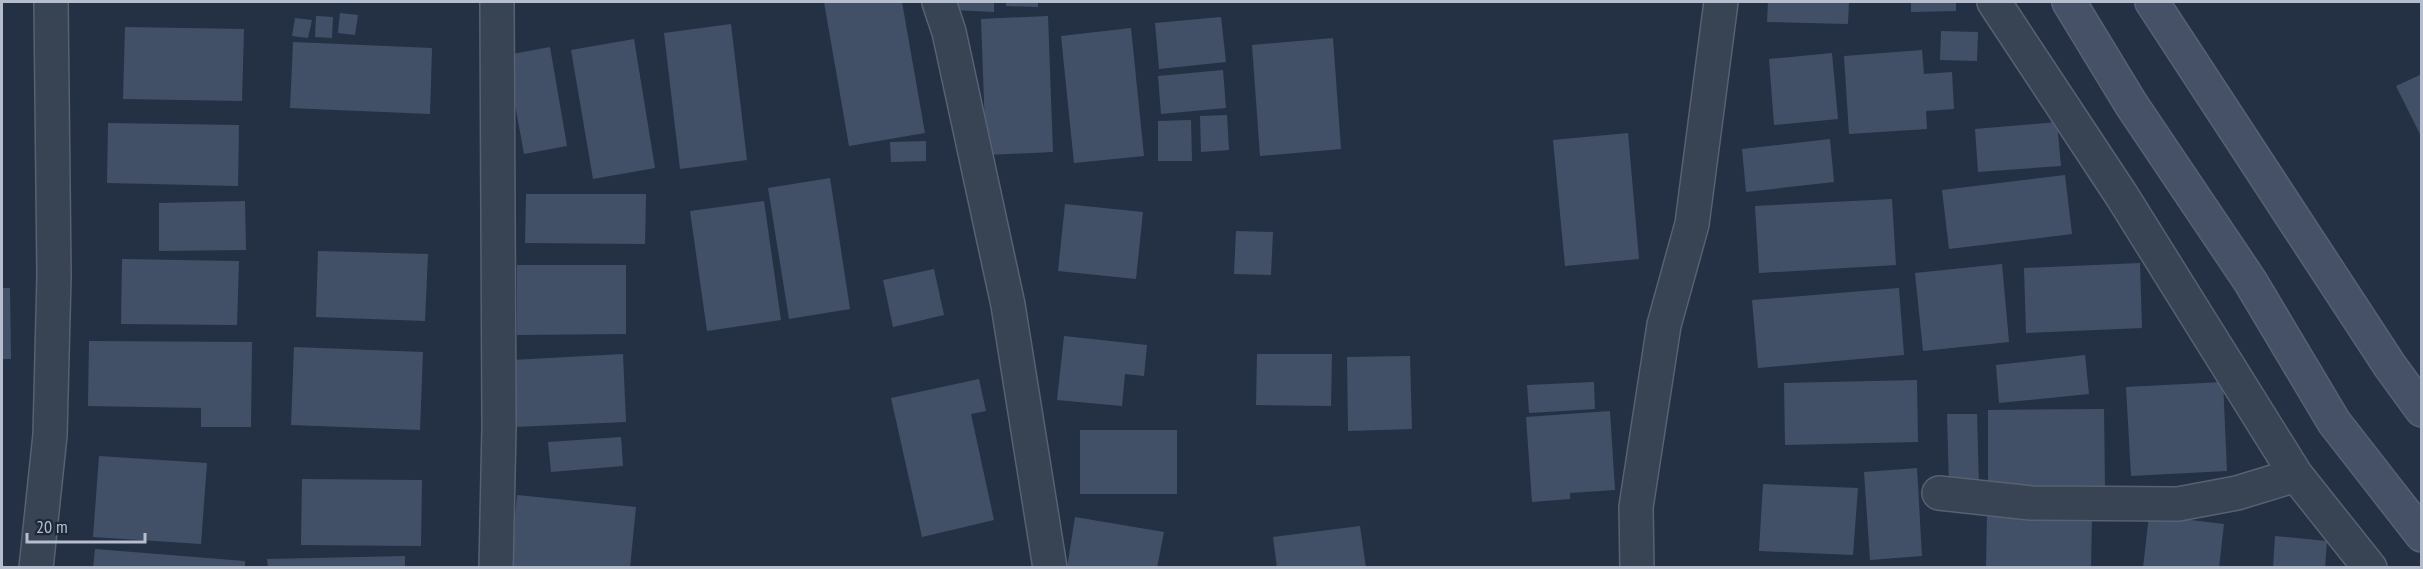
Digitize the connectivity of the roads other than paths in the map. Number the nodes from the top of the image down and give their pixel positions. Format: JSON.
{"nodes":[{"id":1,"x":51,"y":2,"type":"edge"},
{"id":2,"x":497,"y":2,"type":"edge"},
{"id":3,"x":939,"y":2,"type":"edge"},
{"id":4,"x":1721,"y":2,"type":"edge"},
{"id":5,"x":1994,"y":2,"type":"edge"},
{"id":6,"x":2069,"y":2,"type":"edge"},
{"id":7,"x":2155,"y":3,"type":"edge"},
{"id":8,"x":2421,"y":410,"type":"edge"},
{"id":9,"x":2296,"y":475,"type":"junction"},
{"id":10,"x":1939,"y":493,"type":"dead end"},
{"id":11,"x":2421,"y":535,"type":"edge"},
{"id":12,"x":36,"y":567,"type":"edge"},
{"id":13,"x":496,"y":567,"type":"edge"},
{"id":14,"x":1050,"y":567,"type":"edge"},
{"id":15,"x":1636,"y":567,"type":"edge"},
{"id":16,"x":2370,"y":567,"type":"edge"}],
"edges":[{"from":1,"to":12,"type":"street"},
{"from":2,"to":13,"type":"street"},
{"from":3,"to":14,"type":"street"},
{"from":4,"to":15,"type":"street"},
{"from":5,"to":9,"type":"street"},
{"from":6,"to":11,"type":"main road"},
{"from":7,"to":8,"type":"main road"},
{"from":9,"to":10,"type":"street"},
{"from":9,"to":16,"type":"street"}]}
